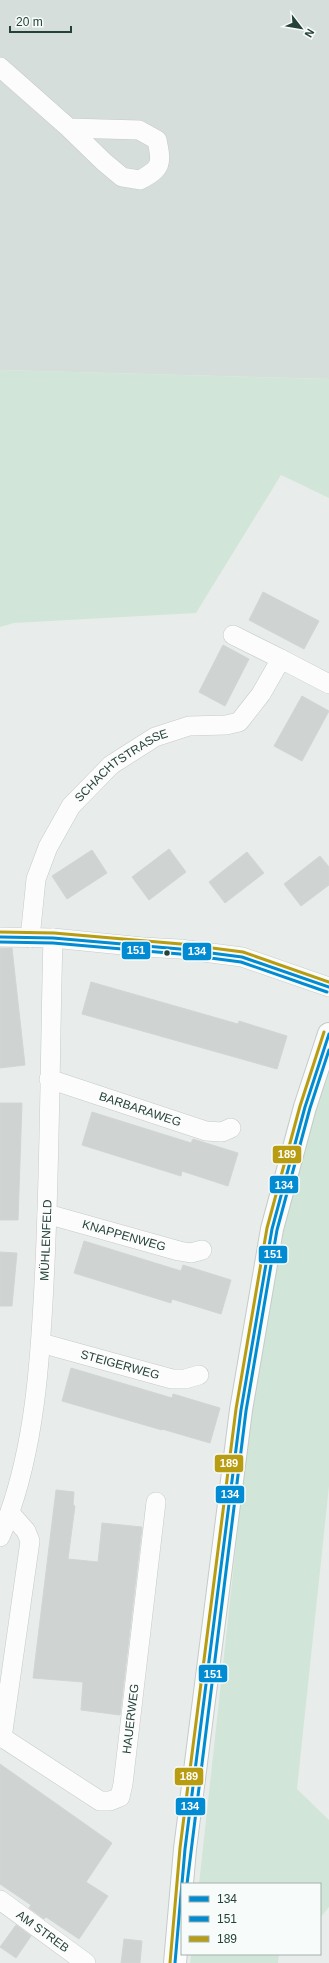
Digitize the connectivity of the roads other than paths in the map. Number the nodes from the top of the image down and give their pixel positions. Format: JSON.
{"nodes":[{"id":1,"x":0,"y":67,"type":"edge"},
{"id":2,"x":69,"y":128,"type":"dead end"},
{"id":3,"x":233,"y":635,"type":"dead end"},
{"id":4,"x":281,"y":659,"type":"junction"},
{"id":5,"x":329,"y":684,"type":"edge"},
{"id":6,"x":0,"y":937,"type":"edge"},
{"id":7,"x":30,"y":938,"type":"junction"},
{"id":8,"x":53,"y":938,"type":"junction"},
{"id":9,"x":329,"y":987,"type":"edge"},
{"id":10,"x":329,"y":1034,"type":"edge"},
{"id":11,"x":49,"y":1079,"type":"junction"},
{"id":12,"x":231,"y":1128,"type":"dead end"},
{"id":13,"x":47,"y":1214,"type":"junction"},
{"id":14,"x":202,"y":1250,"type":"dead end"},
{"id":15,"x":41,"y":1343,"type":"junction"},
{"id":16,"x":199,"y":1375,"type":"dead end"},
{"id":17,"x":156,"y":1502,"type":"dead end"},
{"id":18,"x":10,"y":1513,"type":"junction"},
{"id":19,"x":0,"y":1537,"type":"edge"},
{"id":20,"x":1,"y":1737,"type":"edge"},
{"id":21,"x":182,"y":1883,"type":"edge"},
{"id":22,"x":181,"y":1895,"type":"edge"},
{"id":23,"x":0,"y":1900,"type":"edge"},
{"id":24,"x":86,"y":1963,"type":"edge"},
{"id":25,"x":175,"y":1963,"type":"edge"}],
"edges":[{"from":1,"to":2,"type":"street"},
{"from":3,"to":4,"type":"street"},
{"from":4,"to":5,"type":"street"},
{"from":4,"to":7,"type":"street","name":"SCHACHTSTRASSE"},
{"from":6,"to":7,"type":"street"},
{"from":7,"to":8,"type":"street"},
{"from":8,"to":9,"type":"street"},
{"from":8,"to":11,"type":"street","name":"MÜHLENFELD"},
{"from":10,"to":21,"type":"main road"},
{"from":11,"to":12,"type":"street","name":"BARBARAWEG"},
{"from":11,"to":13,"type":"street","name":"MÜHLENFELD"},
{"from":13,"to":14,"type":"street","name":"KNAPPENWEG"},
{"from":13,"to":15,"type":"street","name":"MÜHLENFELD"},
{"from":15,"to":16,"type":"street","name":"STEIGERWEG"},
{"from":15,"to":18,"type":"street","name":"MÜHLENFELD"},
{"from":17,"to":20,"type":"street","name":"HAUERWEG"},
{"from":18,"to":19,"type":"street","name":"MÜHLENFELD"},
{"from":18,"to":20,"type":"street"},
{"from":22,"to":25,"type":"main road"},
{"from":23,"to":24,"type":"street","name":"AM STREB"}]}
